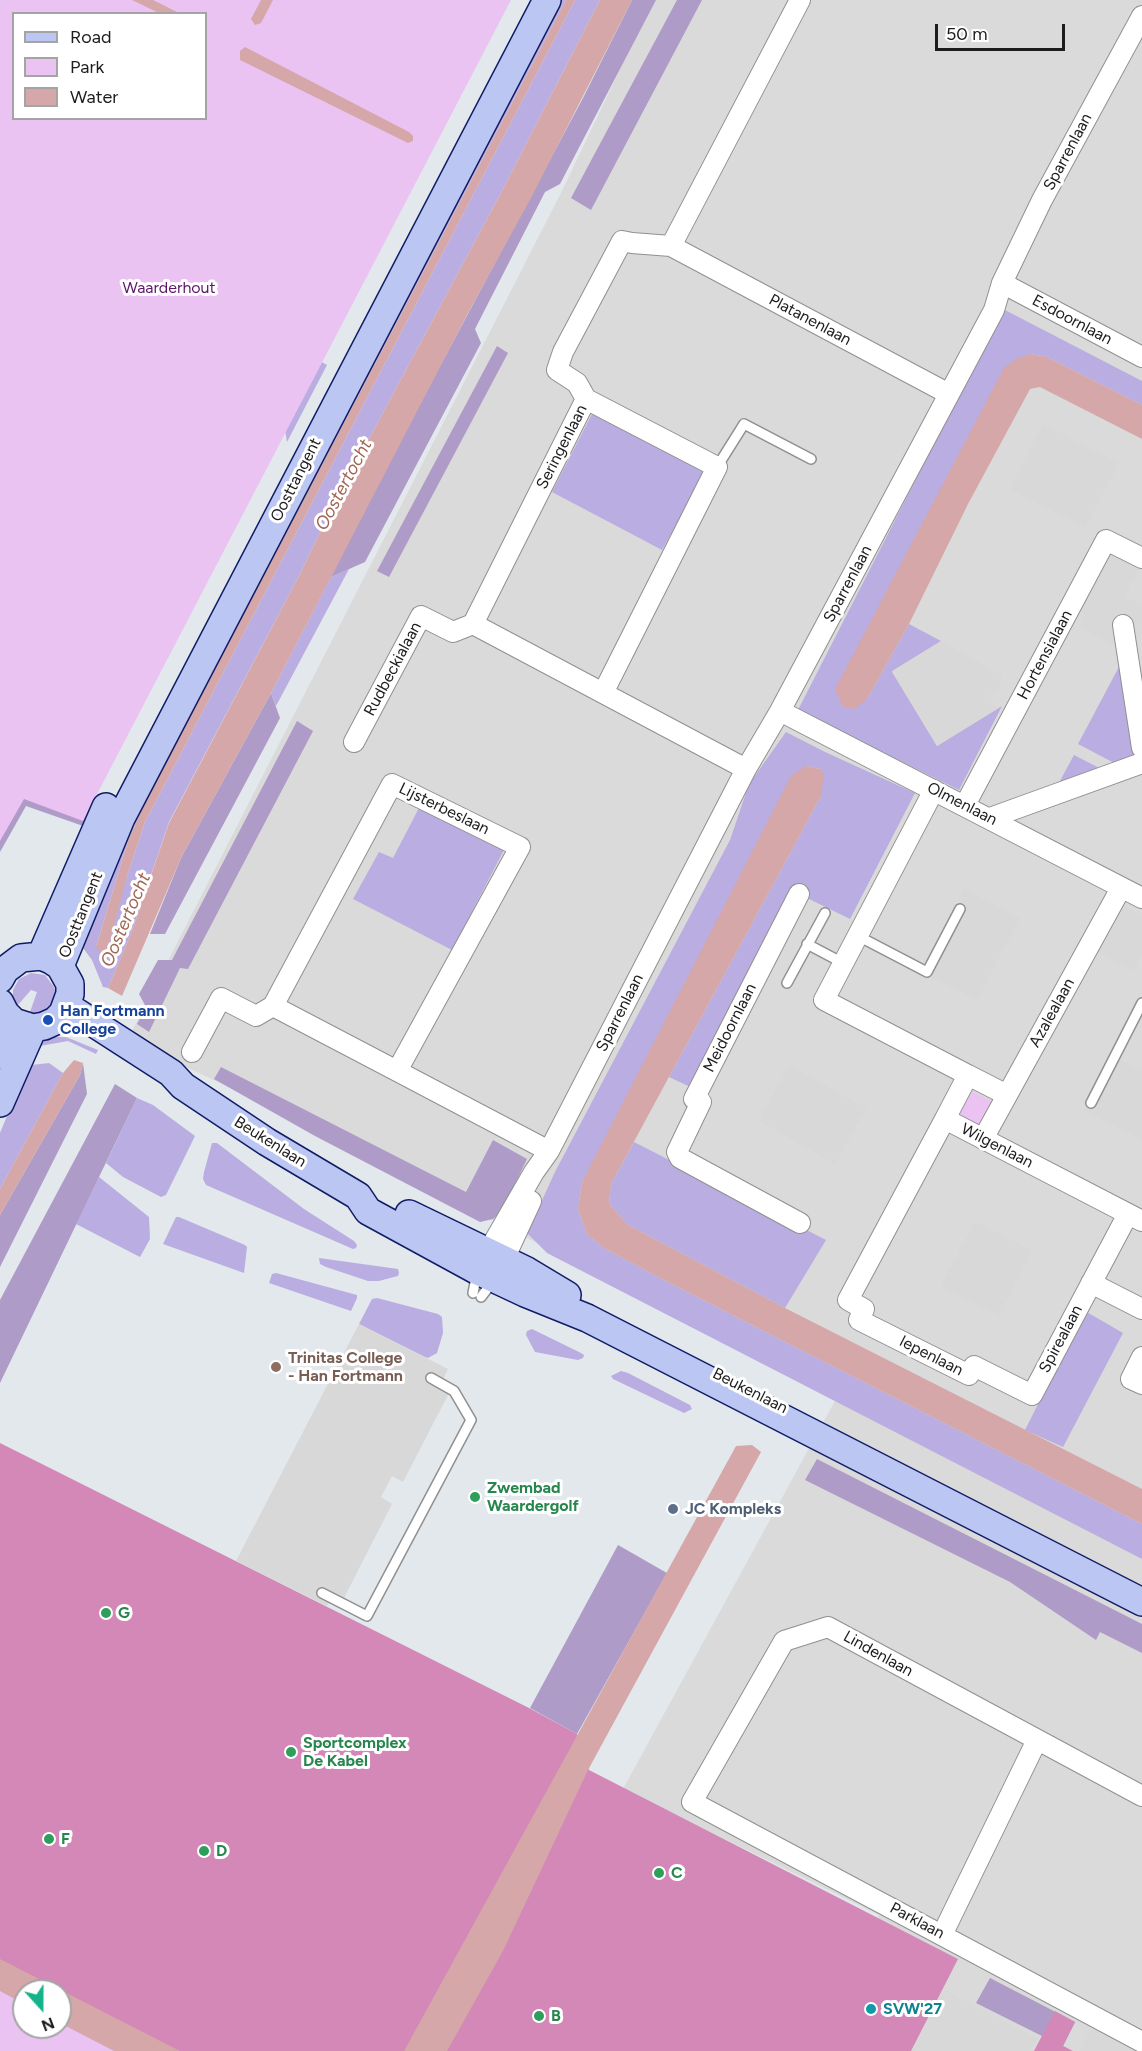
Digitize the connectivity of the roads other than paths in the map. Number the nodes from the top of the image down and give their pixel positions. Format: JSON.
{"nodes":[{"id":1,"x":527,"y":0,"type":"edge"},
{"id":2,"x":547,"y":0,"type":"edge"},
{"id":3,"x":800,"y":0,"type":"edge"},
{"id":4,"x":1142,"y":16,"type":"edge"},
{"id":5,"x":670,"y":246,"type":"junction"},
{"id":6,"x":1002,"y":283,"type":"junction"},
{"id":7,"x":1142,"y":357,"type":"edge"},
{"id":8,"x":949,"y":394,"type":"junction"},
{"id":9,"x":586,"y":399,"type":"junction"},
{"id":10,"x":811,"y":459,"type":"dead end"},
{"id":11,"x":717,"y":467,"type":"junction"},
{"id":12,"x":1142,"y":558,"type":"edge"},
{"id":13,"x":472,"y":624,"type":"junction"},
{"id":14,"x":1123,"y":625,"type":"dead end"},
{"id":15,"x":603,"y":693,"type":"junction"},
{"id":16,"x":780,"y":711,"type":"junction"},
{"id":17,"x":354,"y":742,"type":"dead end"},
{"id":18,"x":1142,"y":748,"type":"edge"},
{"id":19,"x":1142,"y":763,"type":"edge"},
{"id":20,"x":746,"y":769,"type":"junction"},
{"id":21,"x":934,"y":790,"type":"junction"},
{"id":22,"x":965,"y":805,"type":"junction"},
{"id":23,"x":990,"y":818,"type":"junction"},
{"id":24,"x":1121,"y":888,"type":"junction"},
{"id":25,"x":799,"y":894,"type":"dead end"},
{"id":26,"x":1142,"y":898,"type":"edge"},
{"id":27,"x":960,"y":909,"type":"dead end"},
{"id":28,"x":825,"y":913,"type":"dead end"},
{"id":29,"x":858,"y":936,"type":"junction"},
{"id":30,"x":807,"y":944,"type":"junction"},
{"id":31,"x":50,"y":961,"type":"junction"},
{"id":32,"x":843,"y":963,"type":"junction"},
{"id":33,"x":2,"y":972,"type":"edge"},
{"id":34,"x":787,"y":983,"type":"dead end"},
{"id":35,"x":1142,"y":1003,"type":"edge"},
{"id":36,"x":273,"y":1006,"type":"junction"},
{"id":37,"x":60,"y":1023,"type":"edge"},
{"id":38,"x":192,"y":1052,"type":"dead end"},
{"id":39,"x":0,"y":1055,"type":"edge"},
{"id":40,"x":397,"y":1071,"type":"junction"},
{"id":41,"x":968,"y":1075,"type":"junction"},
{"id":42,"x":1007,"y":1095,"type":"junction"},
{"id":43,"x":1091,"y":1103,"type":"dead end"},
{"id":44,"x":0,"y":1104,"type":"edge"},
{"id":45,"x":945,"y":1119,"type":"junction"},
{"id":46,"x":983,"y":1139,"type":"junction"},
{"id":47,"x":549,"y":1151,"type":"junction"},
{"id":48,"x":1135,"y":1217,"type":"edge"},
{"id":49,"x":800,"y":1222,"type":"dead end"},
{"id":50,"x":486,"y":1275,"type":"junction"},
{"id":51,"x":1091,"y":1283,"type":"junction"},
{"id":52,"x":1142,"y":1310,"type":"edge"},
{"id":53,"x":1142,"y":1357,"type":"edge"},
{"id":54,"x":431,"y":1378,"type":"dead end"},
{"id":55,"x":1142,"y":1384,"type":"edge"},
{"id":56,"x":1032,"y":1395,"type":"joint"},
{"id":57,"x":1142,"y":1591,"type":"edge"},
{"id":58,"x":321,"y":1593,"type":"dead end"},
{"id":59,"x":1142,"y":1602,"type":"edge"},
{"id":60,"x":1037,"y":1740,"type":"junction"},
{"id":61,"x":1142,"y":1796,"type":"edge"},
{"id":62,"x":692,"y":1802,"type":"joint"},
{"id":63,"x":942,"y":1935,"type":"junction"},
{"id":64,"x":1142,"y":2042,"type":"edge"}],
"edges":[{"from":1,"to":31,"type":"main road","name":"Oosttangent"},
{"from":2,"to":31,"type":"main road","name":"Oosttangent"},
{"from":3,"to":5,"type":"street"},
{"from":4,"to":6,"type":"street","name":"Sparrenlaan"},
{"from":5,"to":8,"type":"street","name":"Platanenlaan"},
{"from":5,"to":9,"type":"street","name":"Platanenlaan"},
{"from":6,"to":7,"type":"street","name":"Esdoornlaan"},
{"from":6,"to":8,"type":"street","name":"Sparrenlaan"},
{"from":8,"to":16,"type":"street","name":"Sparrenlaan"},
{"from":9,"to":11,"type":"street","name":"Seringenlaan"},
{"from":9,"to":13,"type":"street","name":"Seringenlaan"},
{"from":10,"to":11,"type":"lane"},
{"from":11,"to":15,"type":"street"},
{"from":12,"to":22,"type":"street","name":"Hortensialaan"},
{"from":13,"to":15,"type":"street"},
{"from":13,"to":17,"type":"street","name":"Rudbeckialaan"},
{"from":14,"to":18,"type":"street"},
{"from":15,"to":20,"type":"street"},
{"from":16,"to":20,"type":"street","name":"Sparrenlaan"},
{"from":16,"to":21,"type":"street","name":"Olmenlaan"},
{"from":19,"to":23,"type":"street"},
{"from":20,"to":47,"type":"street","name":"Sparrenlaan"},
{"from":21,"to":22,"type":"street","name":"Olmenlaan"},
{"from":21,"to":29,"type":"street"},
{"from":22,"to":23,"type":"street","name":"Olmenlaan"},
{"from":23,"to":24,"type":"street","name":"Olmenlaan"},
{"from":24,"to":26,"type":"street","name":"Olmenlaan"},
{"from":24,"to":42,"type":"street","name":"Azalealaan"},
{"from":25,"to":49,"type":"street","name":"Meidoornlaan"},
{"from":27,"to":29,"type":"lane"},
{"from":28,"to":30,"type":"lane"},
{"from":29,"to":32,"type":"street"},
{"from":30,"to":32,"type":"lane"},
{"from":30,"to":34,"type":"lane"},
{"from":31,"to":33,"type":"main road"},
{"from":31,"to":37,"type":"main road"},
{"from":32,"to":41,"type":"street"},
{"from":35,"to":43,"type":"lane"},
{"from":36,"to":38,"type":"street"},
{"from":36,"to":40,"type":"street"},
{"from":36,"to":40,"type":"street","name":"Lijsterbeslaan"},
{"from":37,"to":39,"type":"main road"},
{"from":37,"to":44,"type":"main road"},
{"from":37,"to":50,"type":"main road","name":"Beukenlaan"},
{"from":40,"to":47,"type":"street"},
{"from":41,"to":42,"type":"street"},
{"from":41,"to":45,"type":"street","name":"Wilgenlaan"},
{"from":42,"to":46,"type":"street","name":"Azalealaan"},
{"from":45,"to":46,"type":"street","name":"Wilgenlaan"},
{"from":45,"to":56,"type":"street","name":"Iepenlaan"},
{"from":46,"to":48,"type":"street","name":"Wilgenlaan"},
{"from":47,"to":50,"type":"street","name":"Sparrenlaan"},
{"from":48,"to":51,"type":"street","name":"Spirealaan"},
{"from":50,"to":57,"type":"main road","name":"Beukenlaan"},
{"from":50,"to":59,"type":"main road","name":"Beukenlaan"},
{"from":51,"to":52,"type":"street"},
{"from":51,"to":56,"type":"street","name":"Spirealaan"},
{"from":53,"to":55,"type":"street"},
{"from":54,"to":58,"type":"lane"},
{"from":60,"to":61,"type":"street","name":"Lindenlaan"},
{"from":60,"to":62,"type":"street","name":"Lindenlaan"},
{"from":60,"to":63,"type":"street"},
{"from":62,"to":63,"type":"street","name":"Parklaan"},
{"from":63,"to":64,"type":"street","name":"Parklaan"}]}
